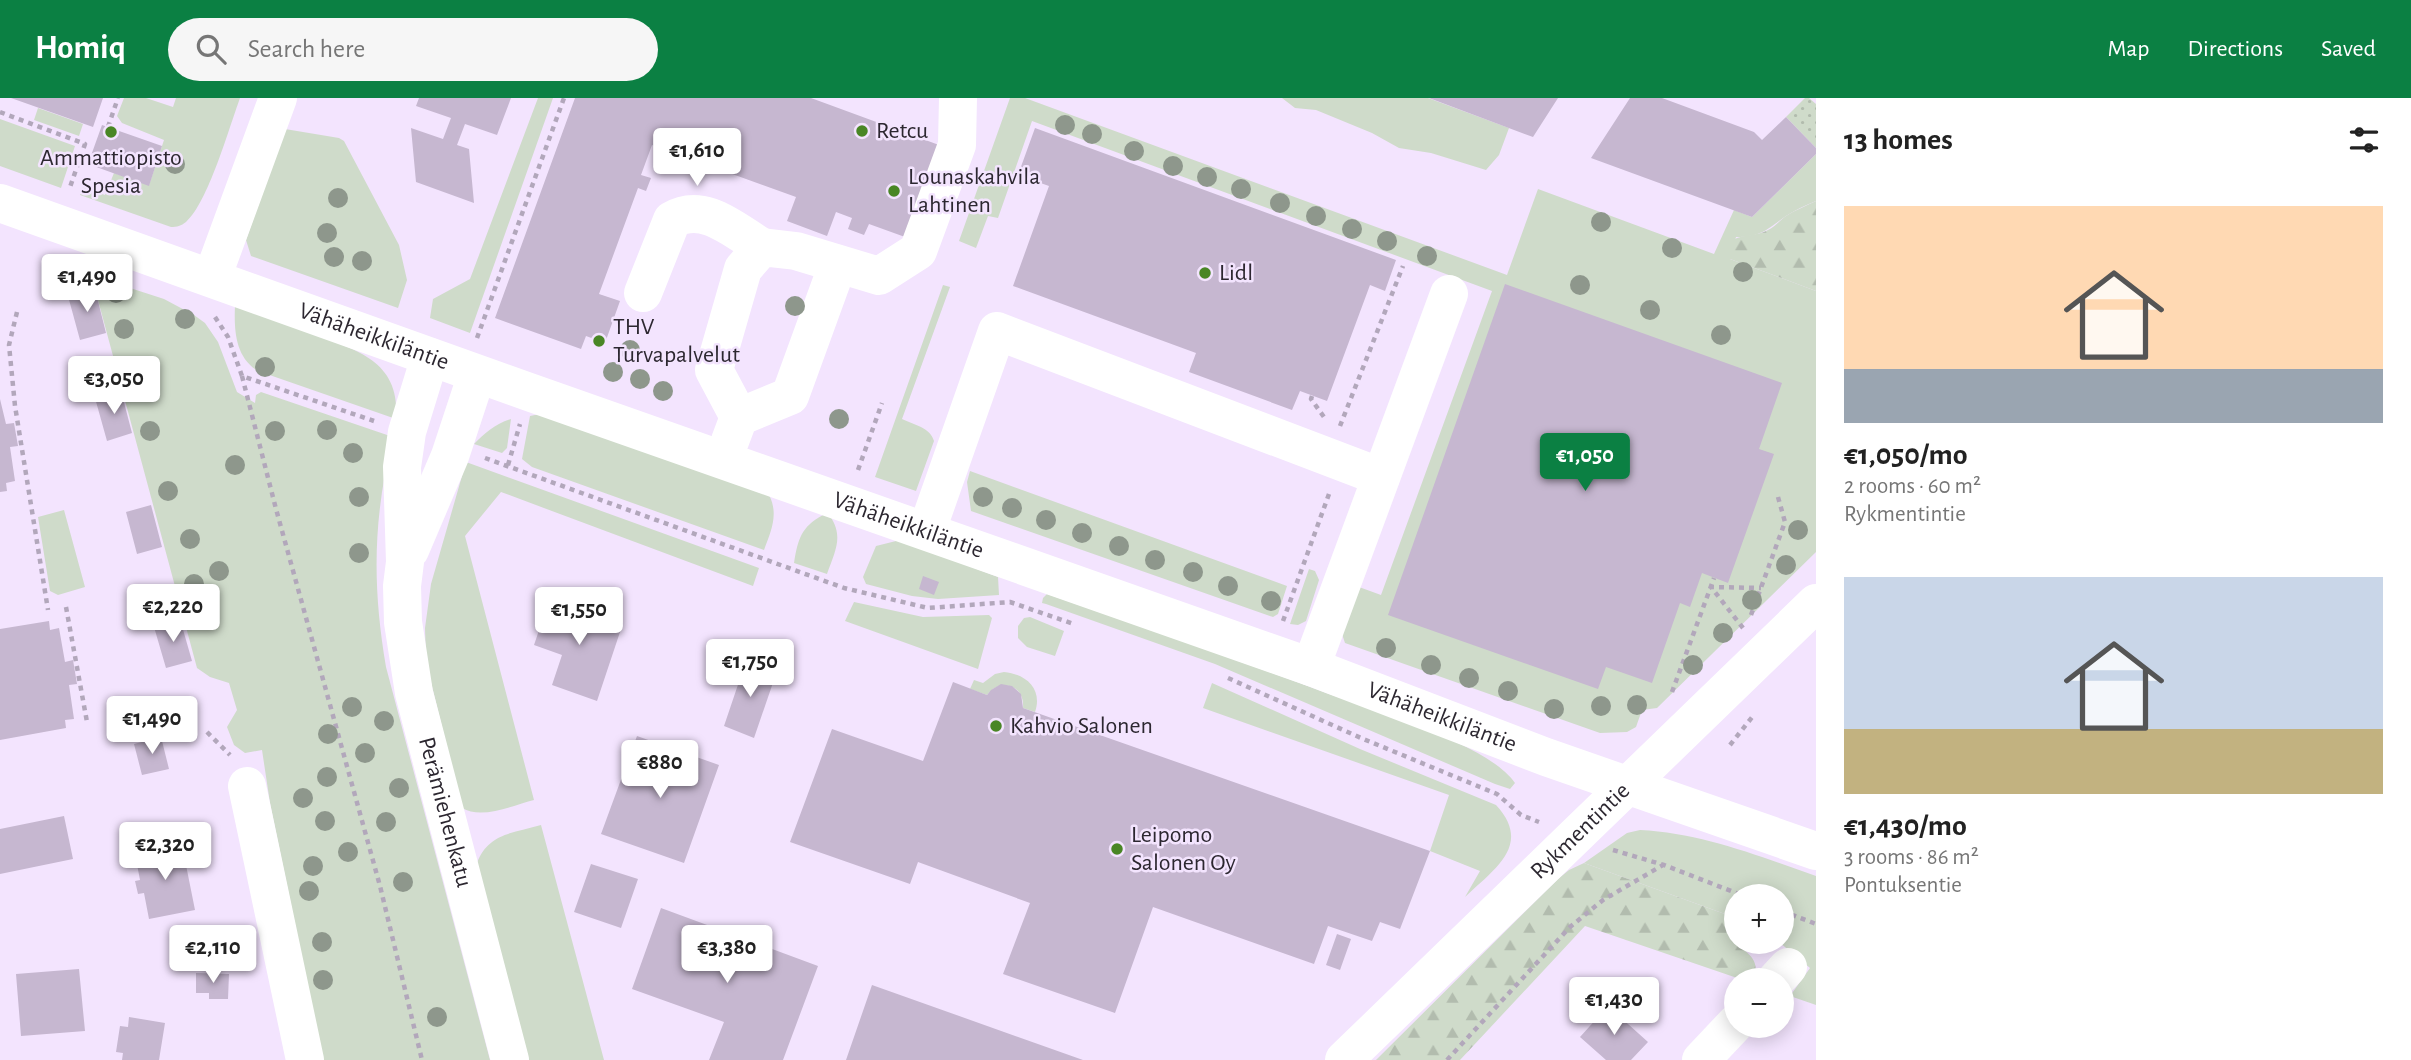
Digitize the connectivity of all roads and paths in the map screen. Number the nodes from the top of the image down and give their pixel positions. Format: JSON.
{"nodes":[{"id":1,"x":118,"y":98,"type":"edge"},
{"id":2,"x":278,"y":98,"type":"edge"},
{"id":3,"x":564,"y":98,"type":"edge"},
{"id":4,"x":952,"y":100,"type":"edge"},
{"id":5,"x":0,"y":112,"type":"edge"},
{"id":6,"x":108,"y":127,"type":"dead end"},
{"id":7,"x":66,"y":198,"type":"dead end"},
{"id":8,"x":0,"y":203,"type":"edge"},
{"id":9,"x":762,"y":247,"type":"junction"},
{"id":10,"x":838,"y":264,"type":"junction"},
{"id":11,"x":643,"y":293,"type":"dead end"},
{"id":12,"x":1448,"y":294,"type":"dead end"},
{"id":13,"x":210,"y":295,"type":"junction"},
{"id":14,"x":17,"y":312,"type":"dead end"},
{"id":15,"x":430,"y":357,"type":"junction"},
{"id":16,"x":477,"y":357,"type":"junction"},
{"id":17,"x":242,"y":376,"type":"junction"},
{"id":18,"x":882,"y":403,"type":"dead end"},
{"id":19,"x":739,"y":417,"type":"junction"},
{"id":20,"x":382,"y":424,"type":"dead end"},
{"id":21,"x":482,"y":457,"type":"dead end"},
{"id":22,"x":723,"y":460,"type":"junction"},
{"id":23,"x":1381,"y":477,"type":"junction"},
{"id":24,"x":855,"y":478,"type":"dead end"},
{"id":25,"x":1778,"y":497,"type":"dead end"},
{"id":26,"x":927,"y":530,"type":"junction"},
{"id":27,"x":405,"y":562,"type":"junction"},
{"id":28,"x":1714,"y":578,"type":"dead end"},
{"id":29,"x":1711,"y":587,"type":"junction"},
{"id":30,"x":1761,"y":588,"type":"junction"},
{"id":31,"x":1816,"y":603,"type":"edge"},
{"id":32,"x":66,"y":607,"type":"dead end"},
{"id":33,"x":48,"y":610,"type":"dead end"},
{"id":34,"x":1086,"y":628,"type":"dead end"},
{"id":35,"x":1311,"y":667,"type":"junction"},
{"id":36,"x":1225,"y":677,"type":"dead end"},
{"id":37,"x":1669,"y":699,"type":"dead end"},
{"id":38,"x":87,"y":722,"type":"dead end"},
{"id":39,"x":1629,"y":785,"type":"junction"},
{"id":40,"x":247,"y":786,"type":"dead end"},
{"id":41,"x":1521,"y":815,"type":"dead end"},
{"id":42,"x":1603,"y":847,"type":"dead end"},
{"id":43,"x":1816,"y":851,"type":"edge"},
{"id":44,"x":1664,"y":865,"type":"junction"},
{"id":45,"x":1724,"y":888,"type":"edge"},
{"id":46,"x":1794,"y":916,"type":"edge"},
{"id":47,"x":1816,"y":924,"type":"edge"},
{"id":48,"x":1724,"y":1036,"type":"edge"},
{"id":49,"x":305,"y":1060,"type":"edge"},
{"id":50,"x":422,"y":1060,"type":"edge"},
{"id":51,"x":510,"y":1060,"type":"edge"},
{"id":52,"x":1344,"y":1060,"type":"edge"},
{"id":53,"x":1447,"y":1060,"type":"edge"},
{"id":54,"x":1701,"y":1060,"type":"edge"}],
"edges":[{"from":1,"to":6,"type":"path"},
{"from":2,"to":13,"type":"street"},
{"from":3,"to":16,"type":"path"},
{"from":4,"to":10,"type":"street"},
{"from":5,"to":7,"type":"path"},
{"from":8,"to":13,"type":"street","name":"Vähäheikkiläntie"},
{"from":9,"to":10,"type":"street"},
{"from":9,"to":11,"type":"street"},
{"from":9,"to":19,"type":"street"},
{"from":10,"to":19,"type":"street"},
{"from":12,"to":23,"type":"street"},
{"from":13,"to":15,"type":"street","name":"Vähäheikkiläntie"},
{"from":13,"to":17,"type":"path"},
{"from":14,"to":33,"type":"path"},
{"from":15,"to":16,"type":"street","name":"Vähäheikkiläntie"},
{"from":15,"to":27,"type":"street","name":"Perämiehenkatu"},
{"from":16,"to":22,"type":"street","name":"Vähäheikkiläntie"},
{"from":16,"to":27,"type":"street","name":"Perämiehenkatu"},
{"from":17,"to":20,"type":"path"},
{"from":17,"to":50,"type":"path"},
{"from":18,"to":24,"type":"path"},
{"from":19,"to":22,"type":"street"},
{"from":21,"to":34,"type":"path"},
{"from":22,"to":26,"type":"street","name":"Vähäheikkiläntie"},
{"from":23,"to":26,"type":"street"},
{"from":23,"to":35,"type":"street"},
{"from":25,"to":30,"type":"path"},
{"from":26,"to":35,"type":"street","name":"Vähäheikkiläntie"},
{"from":27,"to":51,"type":"street","name":"Perämiehenkatu"},
{"from":28,"to":29,"type":"path"},
{"from":29,"to":30,"type":"path"},
{"from":29,"to":30,"type":"path"},
{"from":29,"to":37,"type":"path"},
{"from":31,"to":39,"type":"street","name":"Rykmentintie"},
{"from":32,"to":38,"type":"path"},
{"from":35,"to":39,"type":"street","name":"Vähäheikkiläntie"},
{"from":36,"to":41,"type":"path"},
{"from":39,"to":43,"type":"street","name":"Vähäheikkiläntie"},
{"from":39,"to":52,"type":"street","name":"Rykmentintie"},
{"from":40,"to":49,"type":"street"},
{"from":42,"to":44,"type":"path"},
{"from":44,"to":45,"type":"path"},
{"from":44,"to":53,"type":"path"},
{"from":46,"to":47,"type":"path"},
{"from":48,"to":54,"type":"street"}]}
